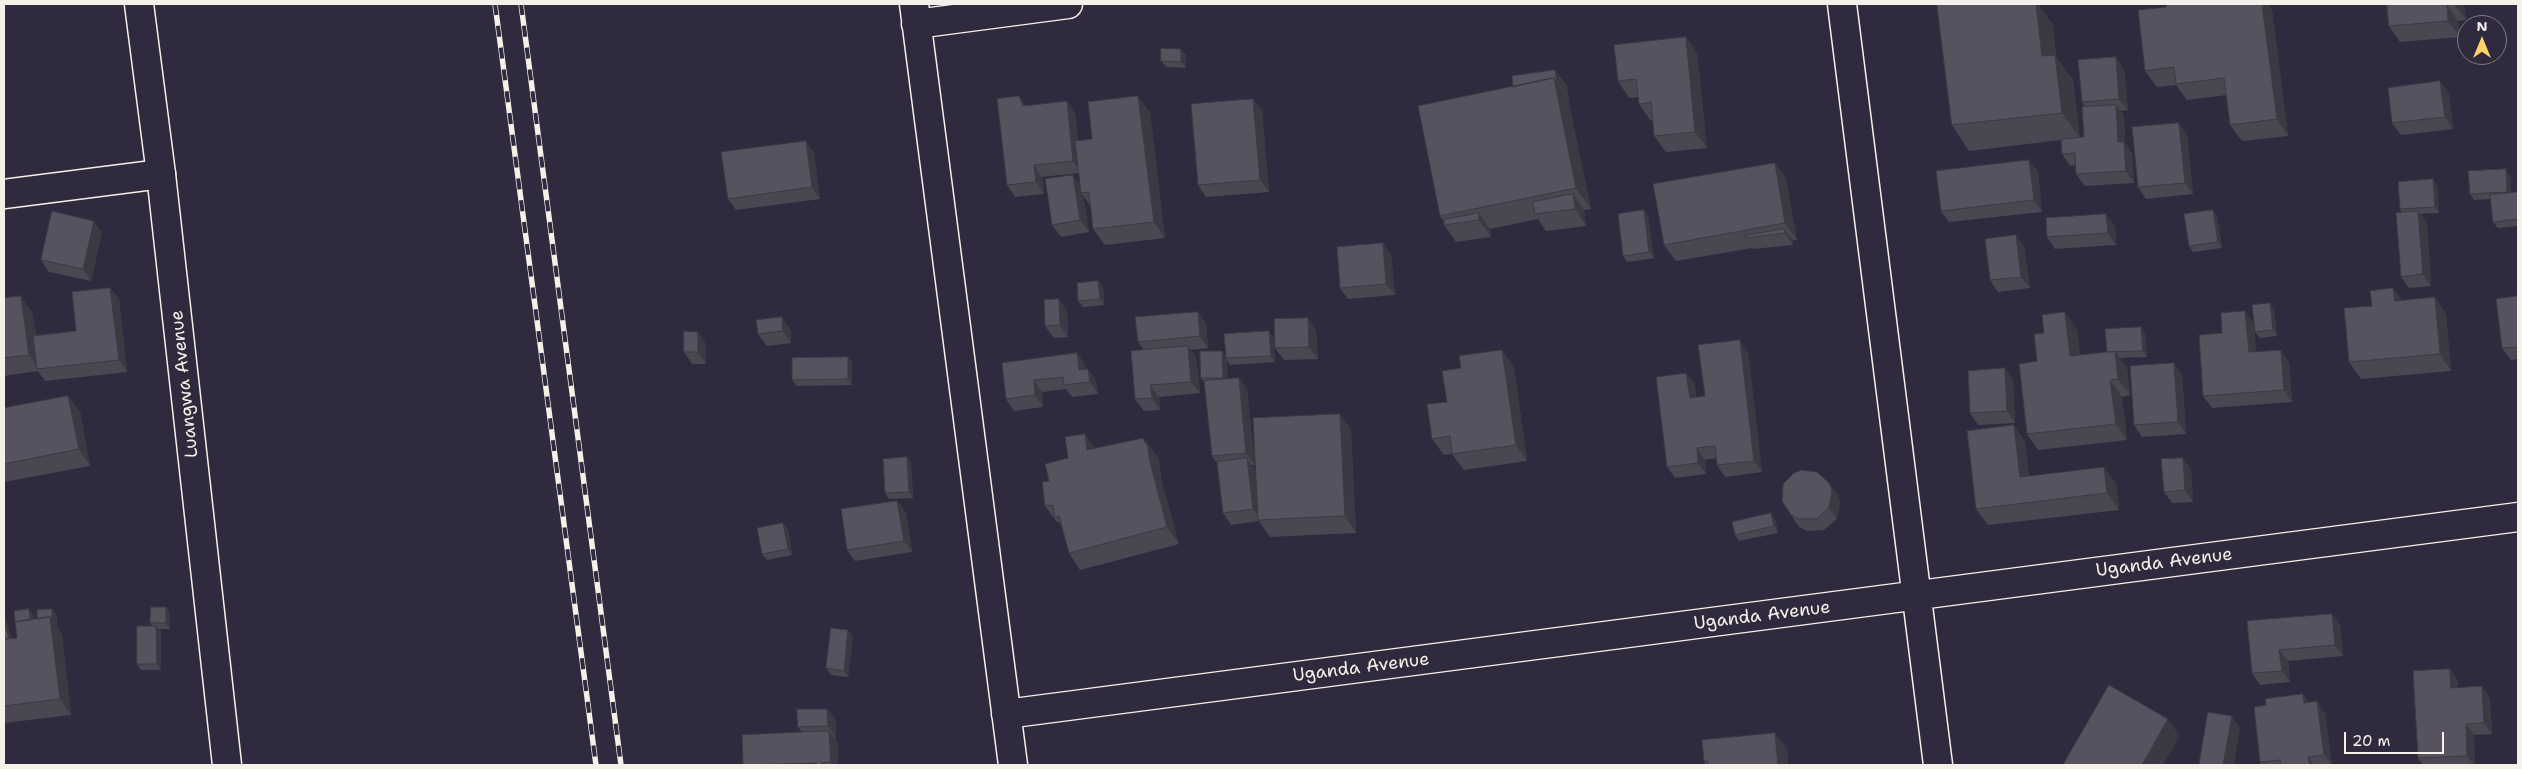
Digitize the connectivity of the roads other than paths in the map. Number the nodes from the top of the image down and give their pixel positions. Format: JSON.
{"nodes":[{"id":1,"x":139,"y":4,"type":"edge"},
{"id":2,"x":1068,"y":4,"type":"edge"},
{"id":3,"x":1842,"y":4,"type":"edge"},
{"id":4,"x":915,"y":14,"type":"edge"},
{"id":5,"x":161,"y":174,"type":"junction"},
{"id":6,"x":4,"y":194,"type":"edge"},
{"id":7,"x":2518,"y":517,"type":"edge"},
{"id":8,"x":1917,"y":596,"type":"junction"},
{"id":9,"x":1006,"y":714,"type":"junction"},
{"id":10,"x":227,"y":765,"type":"edge"},
{"id":11,"x":1013,"y":765,"type":"edge"},
{"id":12,"x":1938,"y":765,"type":"edge"}],
"edges":[{"from":1,"to":5,"type":"street","name":"Luangwa Avenue"},
{"from":2,"to":4,"type":"street"},
{"from":3,"to":8,"type":"street"},
{"from":4,"to":9,"type":"street"},
{"from":5,"to":6,"type":"street"},
{"from":5,"to":10,"type":"street","name":"Luangwa Avenue"},
{"from":7,"to":8,"type":"street","name":"Uganda Avenue"},
{"from":8,"to":9,"type":"street","name":"Uganda Avenue"},
{"from":8,"to":12,"type":"street"},
{"from":9,"to":11,"type":"street"}]}
